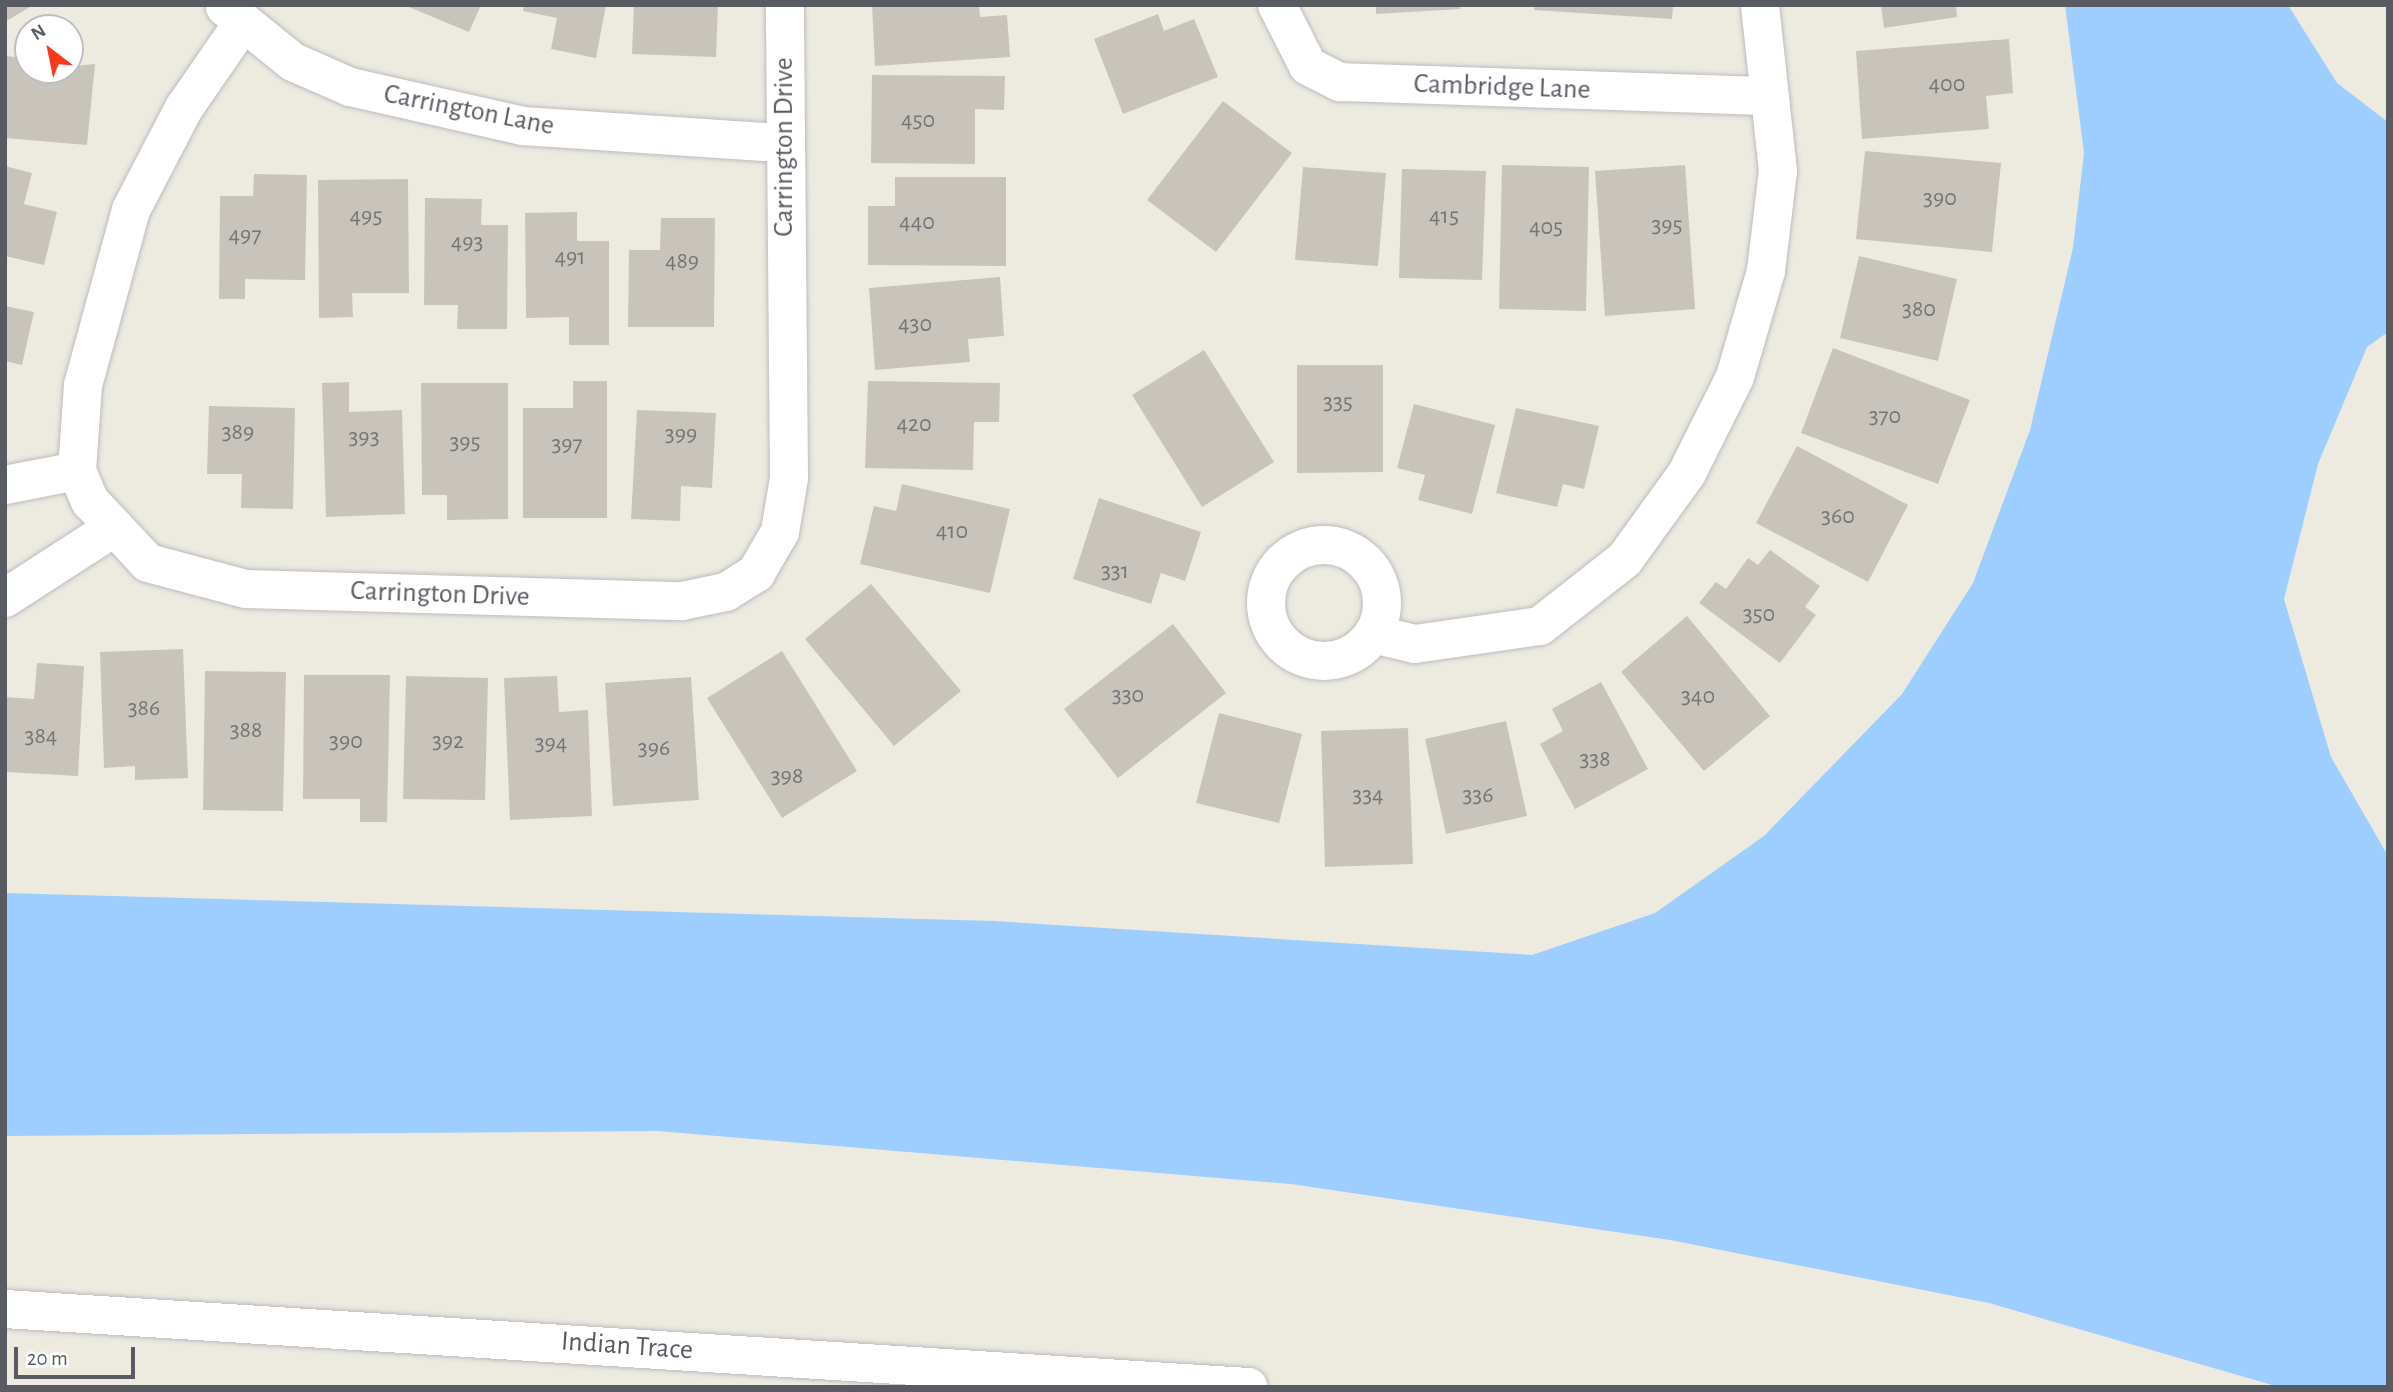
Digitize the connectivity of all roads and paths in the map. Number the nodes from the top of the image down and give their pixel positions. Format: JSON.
{"nodes":[{"id":1,"x":785,"y":5,"type":"edge"},
{"id":2,"x":1277,"y":5,"type":"edge"},
{"id":3,"x":1760,"y":5,"type":"edge"},
{"id":4,"x":233,"y":15,"type":"edge"},
{"id":5,"x":1768,"y":96,"type":"junction"},
{"id":6,"x":782,"y":143,"type":"junction"},
{"id":7,"x":77,"y":471,"type":"junction"},
{"id":8,"x":5,"y":485,"type":"edge"},
{"id":9,"x":113,"y":528,"type":"junction"},
{"id":10,"x":5,"y":598,"type":"edge"},
{"id":11,"x":1373,"y":634,"type":"dead end"},
{"id":12,"x":5,"y":1308,"type":"edge"},
{"id":13,"x":1249,"y":1387,"type":"edge"}],
"edges":[{"from":1,"to":6,"type":"street","name":"Carrington Drive"},
{"from":2,"to":5,"type":"street","name":"Cambridge Lane"},
{"from":3,"to":5,"type":"street"},
{"from":4,"to":6,"type":"street","name":"Carrington Lane"},
{"from":4,"to":7,"type":"street"},
{"from":5,"to":11,"type":"street"},
{"from":6,"to":9,"type":"street","name":"Carrington Drive"},
{"from":7,"to":8,"type":"street"},
{"from":7,"to":9,"type":"street","name":"Carrington Drive"},
{"from":9,"to":10,"type":"street"},
{"from":12,"to":13,"type":"street","name":"Indian Trace"}]}
